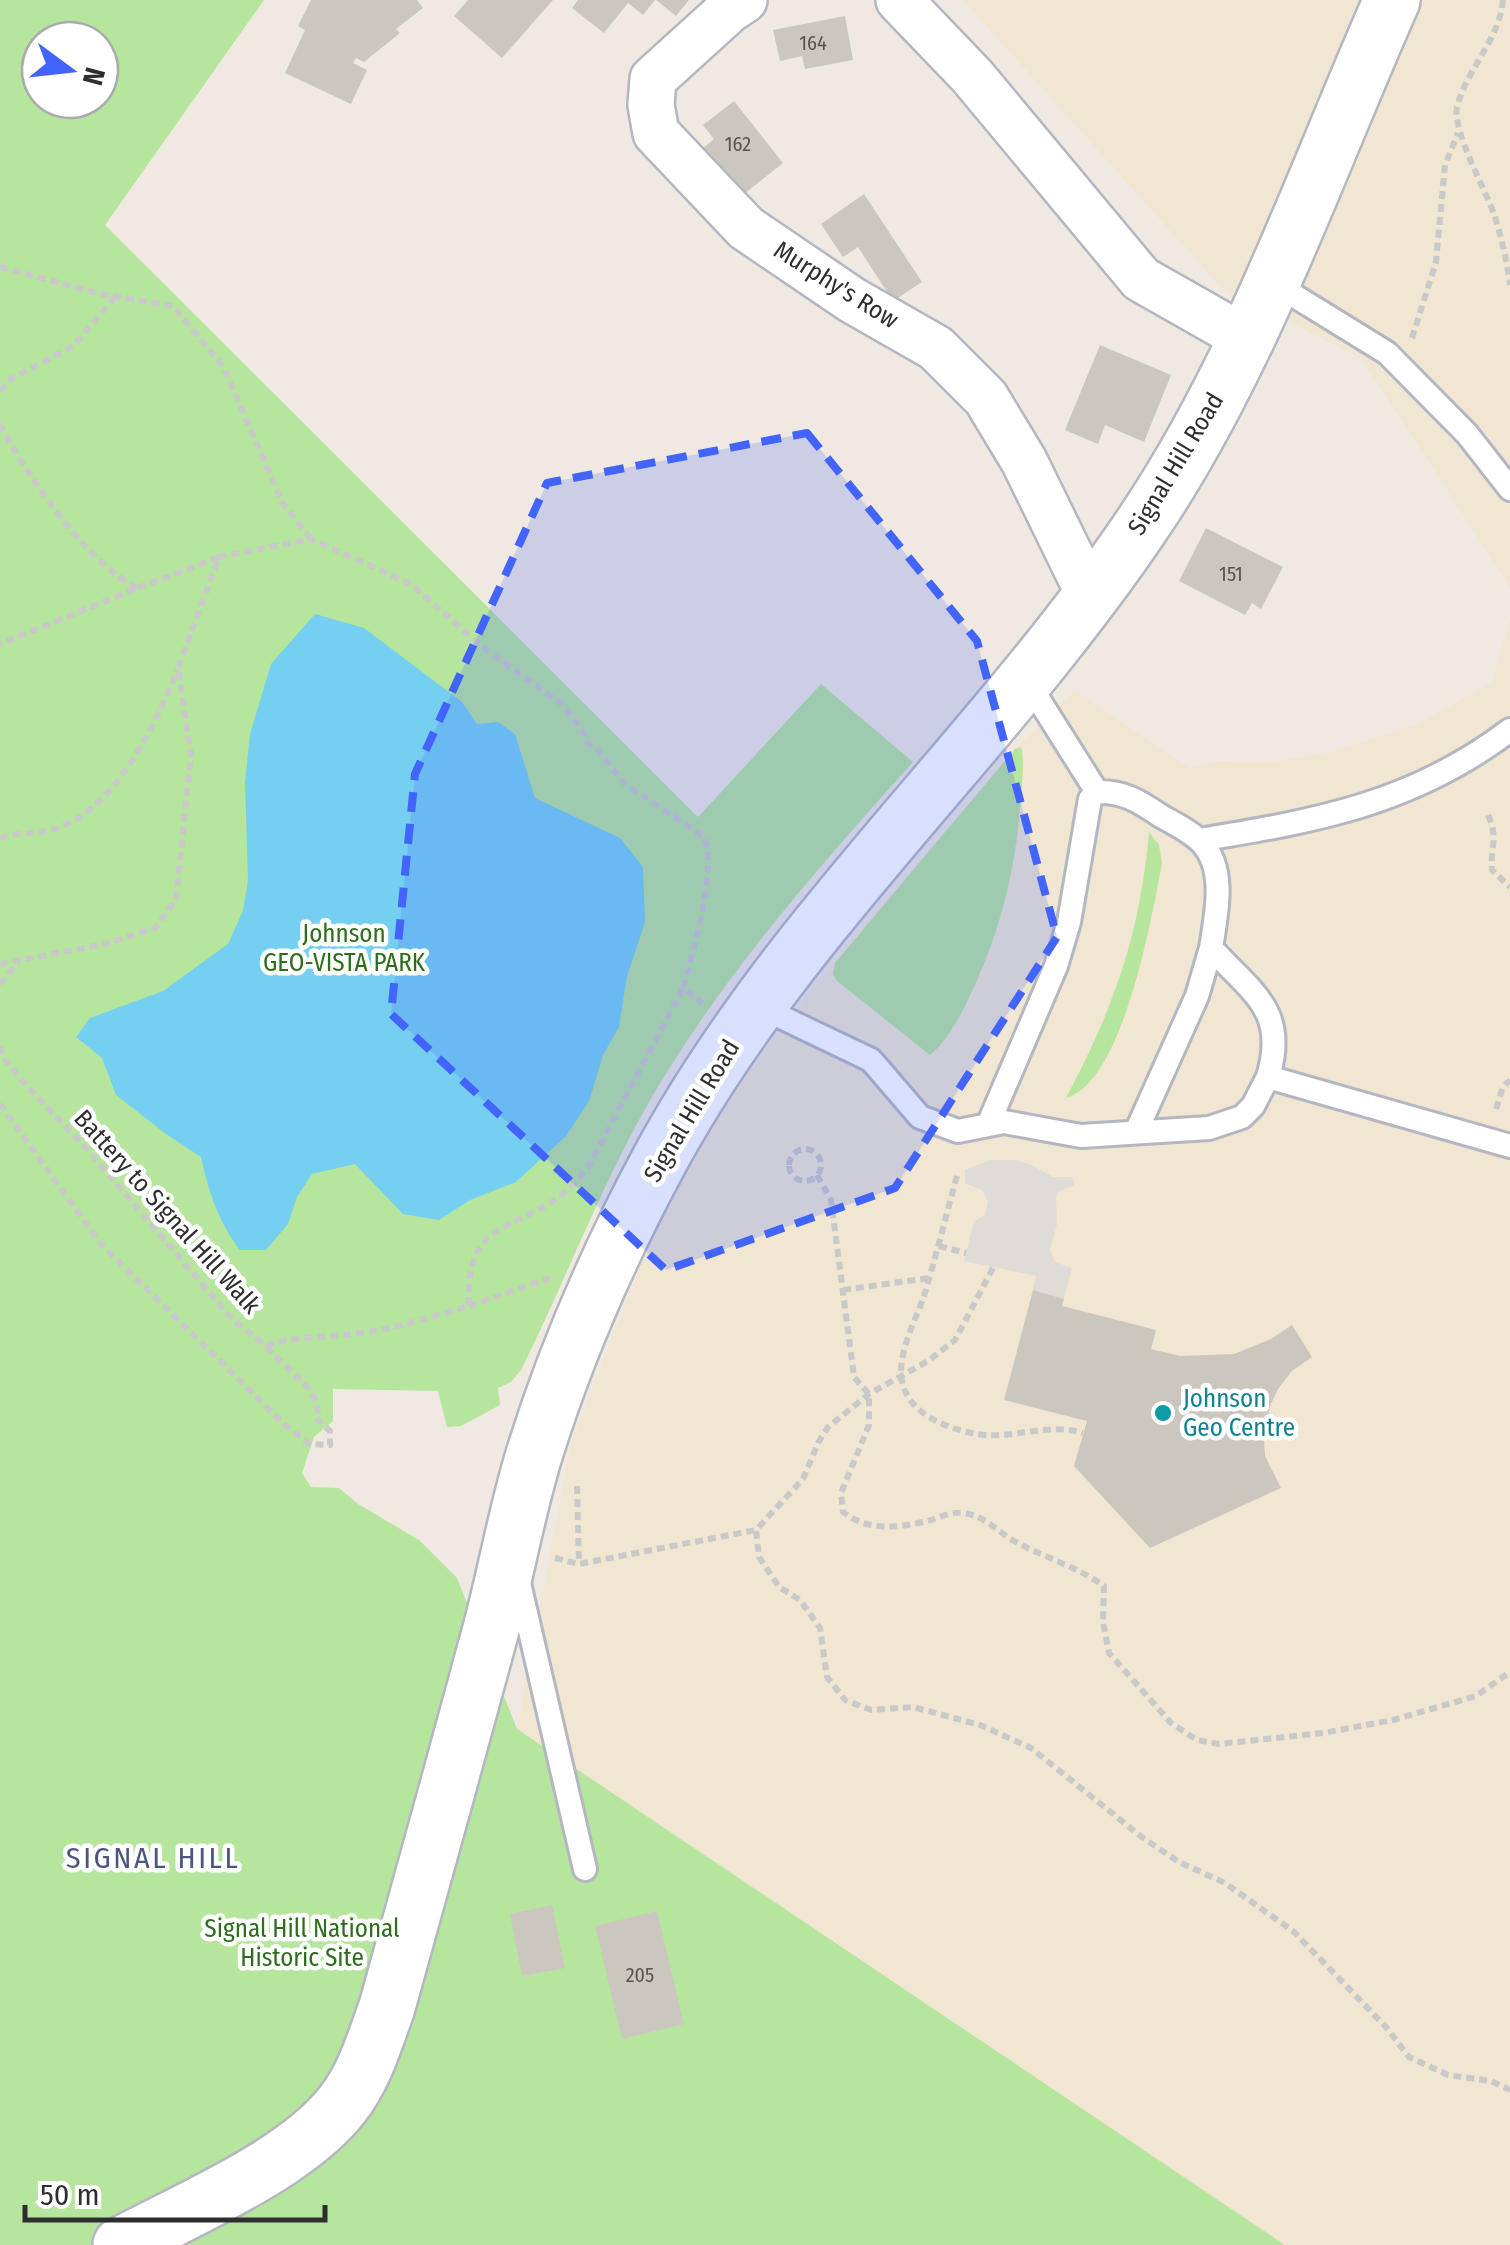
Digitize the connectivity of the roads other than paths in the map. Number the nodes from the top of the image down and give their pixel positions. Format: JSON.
{"nodes":[{"id":1,"x":744,"y":0,"type":"edge"},
{"id":2,"x":899,"y":0,"type":"edge"},
{"id":3,"x":1392,"y":0,"type":"edge"},
{"id":4,"x":1272,"y":282,"type":"junction"},
{"id":5,"x":1245,"y":338,"type":"junction"},
{"id":6,"x":1510,"y":488,"type":"edge"},
{"id":7,"x":1090,"y":596,"type":"junction"},
{"id":8,"x":1026,"y":681,"type":"junction"},
{"id":9,"x":1510,"y":730,"type":"edge"},
{"id":10,"x":1097,"y":792,"type":"junction"},
{"id":11,"x":1199,"y":840,"type":"junction"},
{"id":12,"x":1210,"y":948,"type":"junction"},
{"id":13,"x":735,"y":1009,"type":"junction"},
{"id":14,"x":1268,"y":1077,"type":"junction"},
{"id":15,"x":988,"y":1125,"type":"junction"},
{"id":16,"x":1136,"y":1132,"type":"junction"},
{"id":17,"x":1510,"y":1146,"type":"edge"},
{"id":18,"x":510,"y":1546,"type":"junction"},
{"id":19,"x":585,"y":1869,"type":"dead end"},
{"id":20,"x":121,"y":2245,"type":"edge"}],
"edges":[{"from":1,"to":7,"type":"street","name":"Murphy's Row"},
{"from":2,"to":5,"type":"street"},
{"from":3,"to":4,"type":"street","name":"Signal Hill Road"},
{"from":4,"to":5,"type":"street","name":"Signal Hill Road"},
{"from":4,"to":6,"type":"lane"},
{"from":5,"to":7,"type":"street","name":"Signal Hill Road"},
{"from":7,"to":8,"type":"street","name":"Signal Hill Road"},
{"from":8,"to":10,"type":"lane"},
{"from":8,"to":13,"type":"street","name":"Signal Hill Road"},
{"from":9,"to":11,"type":"lane"},
{"from":10,"to":11,"type":"lane"},
{"from":10,"to":15,"type":"lane"},
{"from":11,"to":12,"type":"lane"},
{"from":12,"to":14,"type":"lane"},
{"from":12,"to":16,"type":"lane"},
{"from":13,"to":15,"type":"lane"},
{"from":13,"to":18,"type":"street","name":"Signal Hill Road"},
{"from":14,"to":16,"type":"lane"},
{"from":14,"to":17,"type":"lane"},
{"from":15,"to":16,"type":"lane"},
{"from":18,"to":19,"type":"lane"},
{"from":18,"to":20,"type":"street","name":"Signal Hill Road"}]}
